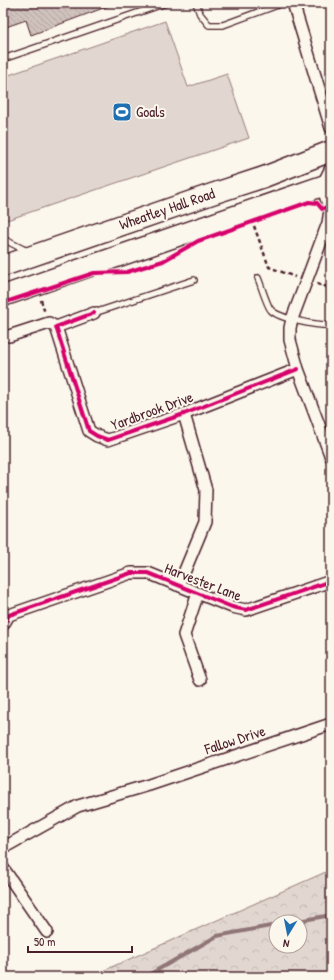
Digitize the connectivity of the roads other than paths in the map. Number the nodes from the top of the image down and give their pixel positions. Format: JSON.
{"nodes":[{"id":1,"x":166,"y":3,"type":"edge"},
{"id":2,"x":196,"y":3,"type":"edge"},
{"id":3,"x":283,"y":3,"type":"edge"},
{"id":4,"x":293,"y":3,"type":"edge"},
{"id":5,"x":3,"y":59,"type":"edge"},
{"id":6,"x":331,"y":128,"type":"edge"},
{"id":7,"x":331,"y":151,"type":"edge"},
{"id":8,"x":331,"y":168,"type":"edge"},
{"id":9,"x":327,"y":184,"type":"edge"},
{"id":10,"x":331,"y":236,"type":"edge"},
{"id":11,"x":3,"y":238,"type":"edge"},
{"id":12,"x":3,"y":246,"type":"edge"},
{"id":13,"x":318,"y":251,"type":"junction"},
{"id":14,"x":40,"y":253,"type":"junction"},
{"id":15,"x":3,"y":266,"type":"edge"},
{"id":16,"x":258,"y":278,"type":"dead end"},
{"id":17,"x":194,"y":280,"type":"dead end"},
{"id":18,"x":3,"y":296,"type":"edge"},
{"id":19,"x":94,"y":312,"type":"joint"},
{"id":20,"x":292,"y":319,"type":"junction"},
{"id":21,"x":52,"y":325,"type":"junction"},
{"id":22,"x":331,"y":325,"type":"edge"},
{"id":23,"x":9,"y":336,"type":"dead end"},
{"id":24,"x":298,"y":369,"type":"junction"},
{"id":25,"x":184,"y":414,"type":"junction"},
{"id":26,"x":331,"y":457,"type":"edge"},
{"id":27,"x":331,"y":581,"type":"edge"},
{"id":28,"x":177,"y":585,"type":"junction"},
{"id":29,"x":198,"y":593,"type":"junction"},
{"id":30,"x":3,"y":625,"type":"edge"},
{"id":31,"x":200,"y":680,"type":"dead end"},
{"id":32,"x":331,"y":724,"type":"edge"},
{"id":33,"x":3,"y":848,"type":"edge"},
{"id":34,"x":3,"y":868,"type":"edge"},
{"id":35,"x":47,"y":932,"type":"dead end"}],
"edges":[{"from":1,"to":5,"type":"lane"},
{"from":2,"to":3,"type":"lane"},
{"from":4,"to":6,"type":"street"},
{"from":7,"to":14,"type":"highway","name":"Wheatley Hall Road"},
{"from":8,"to":9,"type":"street"},
{"from":9,"to":13,"type":"street"},
{"from":9,"to":18,"type":"highway","name":"Wheatley Hall Road"},
{"from":10,"to":13,"type":"street"},
{"from":11,"to":12,"type":"lane"},
{"from":11,"to":14,"type":"lane"},
{"from":13,"to":20,"type":"street"},
{"from":14,"to":15,"type":"highway","name":"Wheatley Hall Road"},
{"from":16,"to":20,"type":"lane"},
{"from":17,"to":19,"type":"lane"},
{"from":19,"to":21,"type":"street"},
{"from":20,"to":22,"type":"lane"},
{"from":20,"to":24,"type":"street"},
{"from":21,"to":23,"type":"street"},
{"from":21,"to":25,"type":"street","name":"Yardbrook Drive"},
{"from":24,"to":25,"type":"street","name":"Yardbrook Drive"},
{"from":24,"to":26,"type":"street"},
{"from":25,"to":28,"type":"street"},
{"from":27,"to":29,"type":"street","name":"Harvester Lane"},
{"from":28,"to":29,"type":"street","name":"Harvester Lane"},
{"from":28,"to":30,"type":"street","name":"Harvester Lane"},
{"from":29,"to":31,"type":"street"},
{"from":32,"to":33,"type":"street","name":"Fallow Drive"},
{"from":34,"to":35,"type":"street"}]}
